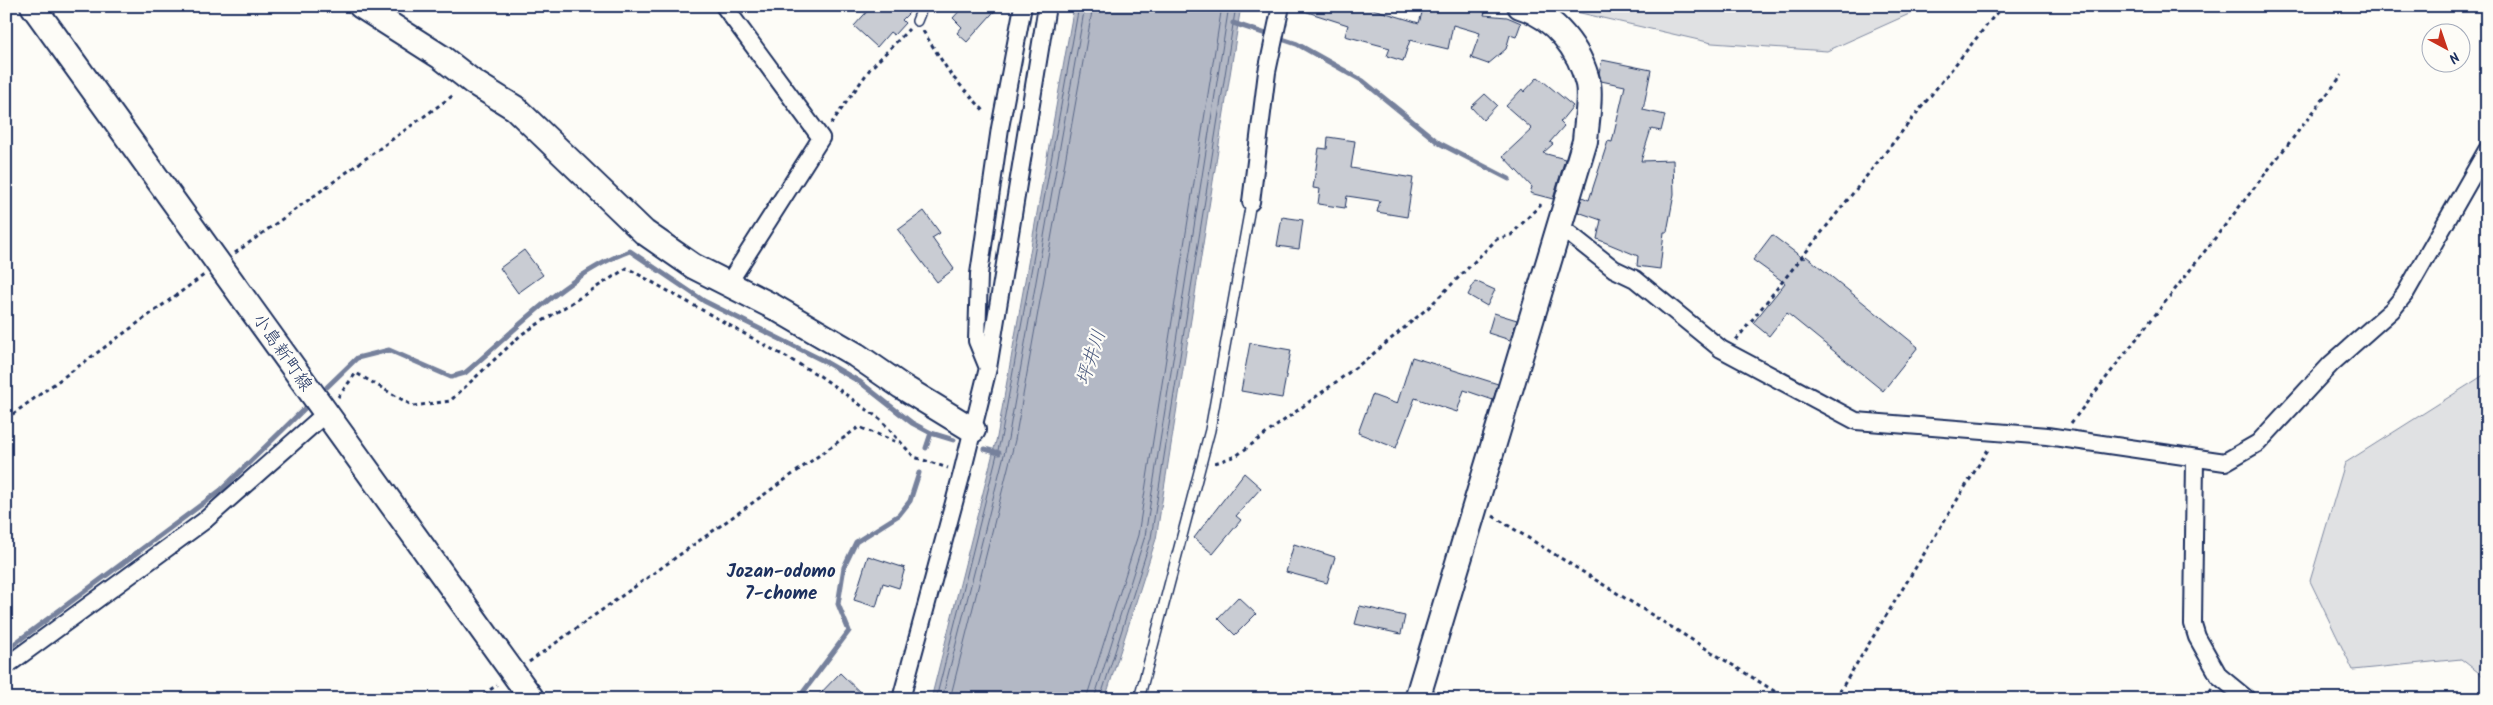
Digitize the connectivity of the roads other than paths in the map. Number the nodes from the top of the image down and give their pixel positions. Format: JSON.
{"nodes":[{"id":1,"x":33,"y":6,"type":"edge"},
{"id":2,"x":361,"y":6,"type":"edge"},
{"id":3,"x":724,"y":6,"type":"edge"},
{"id":4,"x":923,"y":6,"type":"edge"},
{"id":5,"x":1022,"y":6,"type":"edge"},
{"id":6,"x":1047,"y":6,"type":"edge"},
{"id":7,"x":1520,"y":6,"type":"edge"},
{"id":8,"x":1280,"y":12,"type":"edge"},
{"id":9,"x":917,"y":20,"type":"road end"},
{"id":10,"x":2487,"y":150,"type":"edge"},
{"id":11,"x":1251,"y":202,"type":"joint"},
{"id":12,"x":1560,"y":228,"type":"junction"},
{"id":13,"x":728,"y":284,"type":"junction"},
{"id":14,"x":988,"y":368,"type":"junction"},
{"id":15,"x":326,"y":413,"type":"junction"},
{"id":16,"x":973,"y":430,"type":"junction"},
{"id":17,"x":2195,"y":459,"type":"junction"},
{"id":18,"x":6,"y":666,"type":"edge"},
{"id":19,"x":532,"y":699,"type":"edge"},
{"id":20,"x":901,"y":699,"type":"edge"},
{"id":21,"x":1139,"y":699,"type":"edge"},
{"id":22,"x":1417,"y":699,"type":"edge"},
{"id":23,"x":2247,"y":699,"type":"edge"}],
"edges":[{"from":1,"to":15,"type":"street","name":"小島新町線"},
{"from":2,"to":13,"type":"street"},
{"from":3,"to":13,"type":"street"},
{"from":4,"to":9,"type":"lane"},
{"from":5,"to":14,"type":"street"},
{"from":6,"to":14,"type":"street"},
{"from":7,"to":12,"type":"street"},
{"from":8,"to":11,"type":"street"},
{"from":10,"to":17,"type":"street"},
{"from":11,"to":21,"type":"lane"},
{"from":12,"to":17,"type":"street"},
{"from":12,"to":22,"type":"street"},
{"from":13,"to":16,"type":"street"},
{"from":14,"to":16,"type":"street"},
{"from":15,"to":18,"type":"street"},
{"from":15,"to":19,"type":"street","name":"小島新町線"},
{"from":16,"to":20,"type":"street"},
{"from":17,"to":23,"type":"street"}]}
